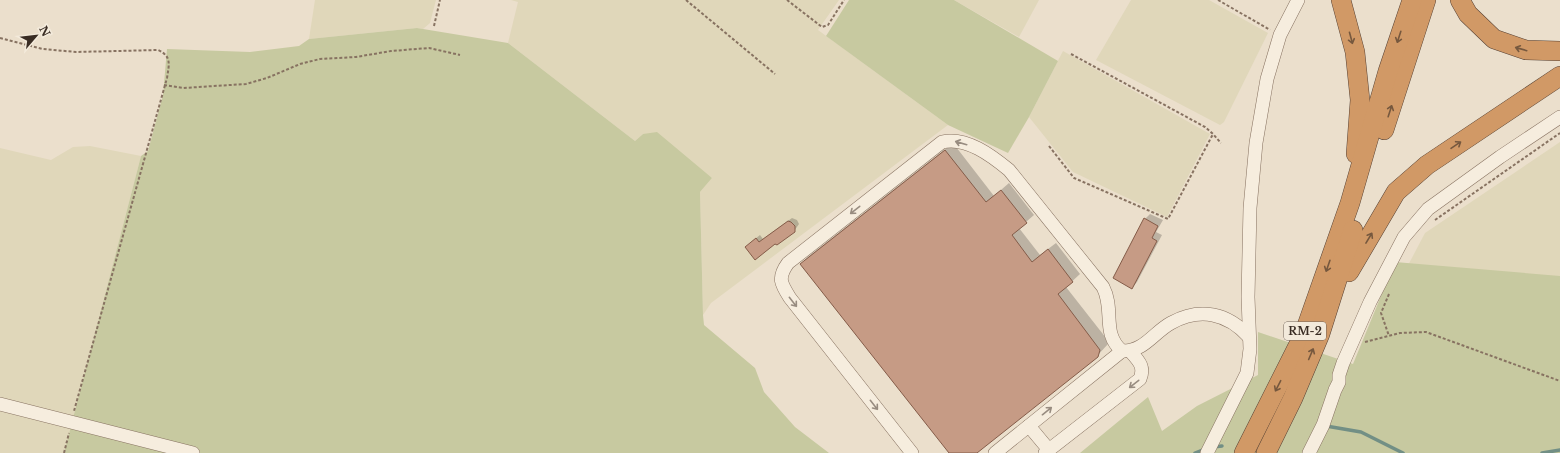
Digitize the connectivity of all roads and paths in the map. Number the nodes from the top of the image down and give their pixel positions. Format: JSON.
{"nodes":[{"id":1,"x":440,"y":0,"type":"edge"},
{"id":2,"x":686,"y":0,"type":"edge"},
{"id":3,"x":786,"y":0,"type":"edge"},
{"id":4,"x":844,"y":0,"type":"edge"},
{"id":5,"x":1218,"y":0,"type":"edge"},
{"id":6,"x":1298,"y":0,"type":"edge"},
{"id":7,"x":1341,"y":0,"type":"edge"},
{"id":8,"x":1412,"y":0,"type":"edge"},
{"id":9,"x":1426,"y":0,"type":"edge"},
{"id":10,"x":1460,"y":0,"type":"edge"},
{"id":11,"x":434,"y":26,"type":"dead end"},
{"id":12,"x":1280,"y":35,"type":"junction"},
{"id":13,"x":0,"y":38,"type":"edge"},
{"id":14,"x":1560,"y":52,"type":"edge"},
{"id":15,"x":1071,"y":54,"type":"dead end"},
{"id":16,"x":460,"y":55,"type":"dead end"},
{"id":17,"x":775,"y":74,"type":"dead end"},
{"id":18,"x":1560,"y":76,"type":"edge"},
{"id":19,"x":164,"y":85,"type":"junction"},
{"id":20,"x":1560,"y":117,"type":"edge"},
{"id":21,"x":1560,"y":133,"type":"edge"},
{"id":22,"x":1213,"y":134,"type":"junction"},
{"id":23,"x":1221,"y":143,"type":"dead end"},
{"id":24,"x":1049,"y":146,"type":"dead end"},
{"id":25,"x":1350,"y":203,"type":"junction"},
{"id":26,"x":1430,"y":223,"type":"dead end"},
{"id":27,"x":1390,"y":291,"type":"dead end"},
{"id":28,"x":1320,"y":334,"type":"junction"},
{"id":29,"x":1390,"y":336,"type":"junction"},
{"id":30,"x":1249,"y":337,"type":"junction"},
{"id":31,"x":1351,"y":345,"type":"junction"},
{"id":32,"x":1126,"y":352,"type":"junction"},
{"id":33,"x":1560,"y":381,"type":"edge"},
{"id":34,"x":0,"y":404,"type":"edge"},
{"id":35,"x":72,"y":421,"type":"junction"},
{"id":36,"x":1029,"y":426,"type":"junction"},
{"id":37,"x":1047,"y":451,"type":"edge"},
{"id":38,"x":64,"y":453,"type":"edge"},
{"id":39,"x":193,"y":453,"type":"edge"},
{"id":40,"x":912,"y":453,"type":"edge"},
{"id":41,"x":995,"y":453,"type":"edge"},
{"id":42,"x":1207,"y":453,"type":"edge"},
{"id":43,"x":1244,"y":453,"type":"edge"},
{"id":44,"x":1266,"y":453,"type":"edge"},
{"id":45,"x":1309,"y":453,"type":"edge"}],
"edges":[{"from":1,"to":11,"type":"path"},
{"from":2,"to":17,"type":"path"},
{"from":3,"to":4,"type":"path"},
{"from":5,"to":12,"type":"path"},
{"from":6,"to":12,"type":"lane"},
{"from":7,"to":25,"type":"highway","one_way":true},
{"from":8,"to":25,"type":"highway","number":"RM-2","one_way":true},
{"from":28,"to":9,"type":"highway","number":"RM-2","one_way":true},
{"from":14,"to":10,"type":"highway","one_way":true},
{"from":12,"to":30,"type":"lane"},
{"from":13,"to":19,"type":"path"},
{"from":15,"to":22,"type":"path"},
{"from":16,"to":19,"type":"path"},
{"from":28,"to":18,"type":"highway","one_way":true},
{"from":19,"to":35,"type":"path"},
{"from":20,"to":31,"type":"lane"},
{"from":21,"to":26,"type":"path"},
{"from":22,"to":23,"type":"path"},
{"from":22,"to":24,"type":"path"},
{"from":25,"to":43,"type":"highway","number":"RM-2","one_way":true},
{"from":27,"to":29,"type":"path"},
{"from":44,"to":28,"type":"highway","number":"RM-2","one_way":true},
{"from":29,"to":31,"type":"path"},
{"from":29,"to":33,"type":"path"},
{"from":30,"to":32,"type":"lane"},
{"from":30,"to":42,"type":"lane"},
{"from":31,"to":45,"type":"lane"},
{"from":36,"to":32,"type":"lane","one_way":true},
{"from":32,"to":37,"type":"lane","one_way":true},
{"from":32,"to":40,"type":"lane","one_way":true},
{"from":34,"to":35,"type":"lane"},
{"from":35,"to":38,"type":"path"},
{"from":35,"to":39,"type":"lane"},
{"from":36,"to":37,"type":"lane"},
{"from":36,"to":41,"type":"lane"}]}
